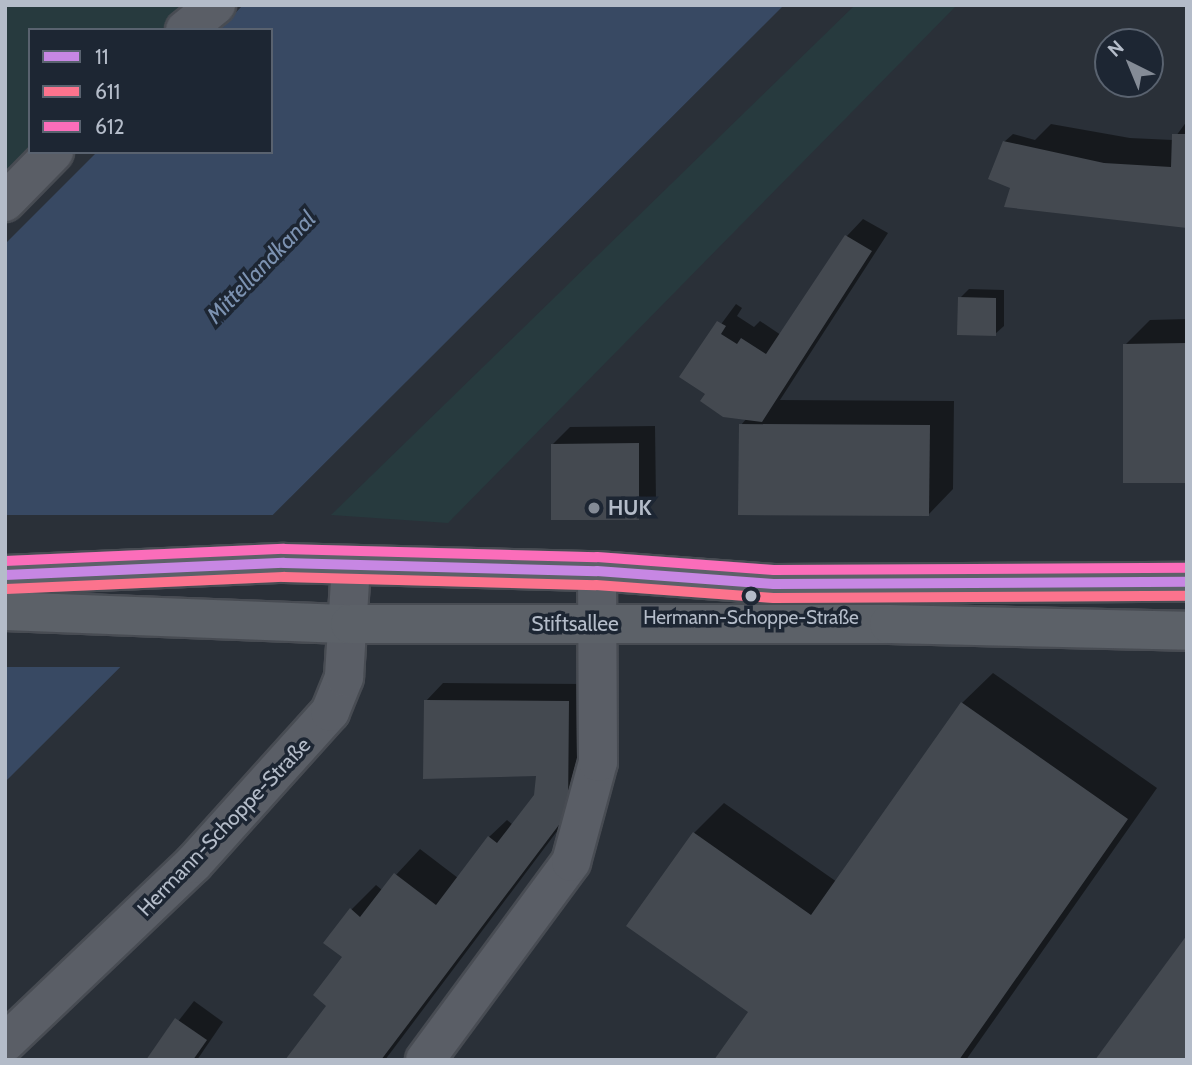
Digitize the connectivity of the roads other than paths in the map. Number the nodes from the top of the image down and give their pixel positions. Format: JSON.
{"nodes":[{"id":1,"x":216,"y":5,"type":"edge"},
{"id":2,"x":187,"y":28,"type":"edge"},
{"id":3,"x":52,"y":154,"type":"edge"},
{"id":4,"x":5,"y":202,"type":"edge"},
{"id":5,"x":351,"y":565,"type":"junction"},
{"id":6,"x":597,"y":571,"type":"junction"},
{"id":7,"x":5,"y":575,"type":"edge"},
{"id":8,"x":1187,"y":582,"type":"edge"},
{"id":9,"x":5,"y":611,"type":"edge"},
{"id":10,"x":350,"y":624,"type":"junction"},
{"id":11,"x":598,"y":624,"type":"junction"},
{"id":12,"x":1187,"y":631,"type":"edge"},
{"id":13,"x":5,"y":1043,"type":"edge"},
{"id":14,"x":425,"y":1060,"type":"edge"}],
"edges":[{"from":1,"to":2,"type":"street"},
{"from":3,"to":4,"type":"street"},
{"from":5,"to":6,"type":"main road"},
{"from":5,"to":7,"type":"main road"},
{"from":5,"to":10,"type":"street","name":"Hermann-Schoppe-Straße"},
{"from":6,"to":8,"type":"main road"},
{"from":6,"to":11,"type":"street"},
{"from":9,"to":10,"type":"main road","name":"Stiftsallee"},
{"from":10,"to":11,"type":"main road","name":"Stiftsallee"},
{"from":10,"to":13,"type":"street","name":"Hermann-Schoppe-Straße"},
{"from":11,"to":12,"type":"main road","name":"Stiftsallee"},
{"from":11,"to":14,"type":"street"}]}
